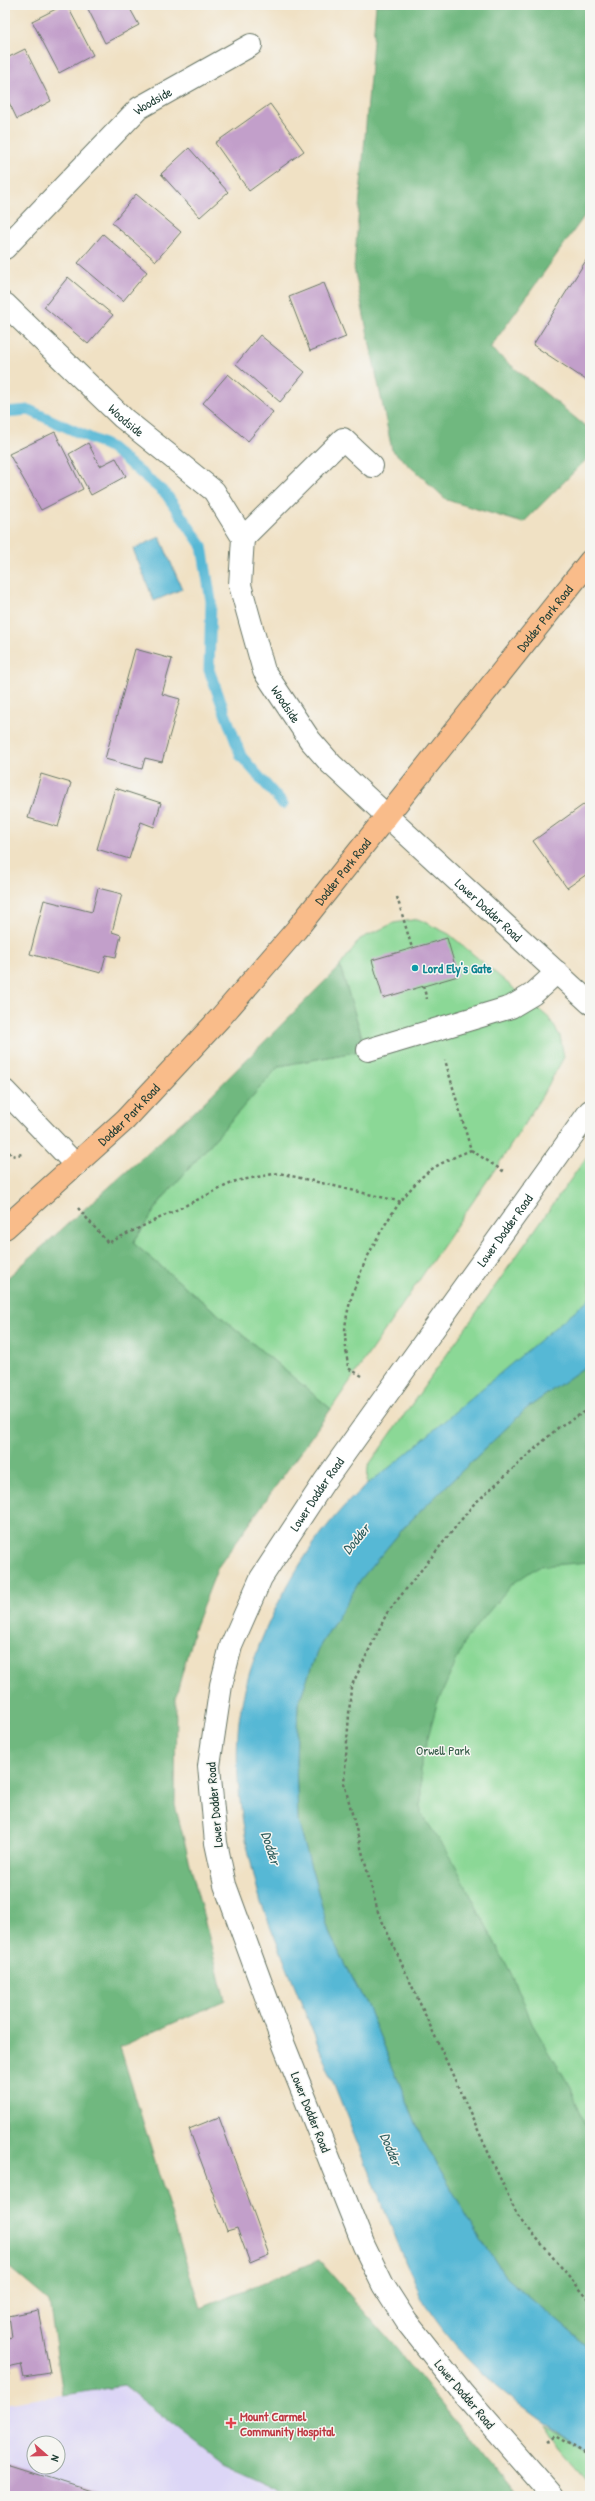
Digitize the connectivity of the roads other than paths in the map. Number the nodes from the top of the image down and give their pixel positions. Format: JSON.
{"nodes":[{"id":1,"x":251,"y":45,"type":"dead end"},
{"id":2,"x":5,"y":248,"type":"edge"},
{"id":3,"x":5,"y":304,"type":"edge"},
{"id":4,"x":372,"y":466,"type":"dead end"},
{"id":5,"x":243,"y":538,"type":"junction"},
{"id":6,"x":590,"y":561,"type":"edge"},
{"id":7,"x":387,"y":816,"type":"junction"},
{"id":8,"x":557,"y":972,"type":"junction"},
{"id":9,"x":590,"y":1003,"type":"edge"},
{"id":10,"x":368,"y":1050,"type":"dead end"},
{"id":11,"x":5,"y":1091,"type":"edge"},
{"id":12,"x":590,"y":1111,"type":"edge"},
{"id":13,"x":76,"y":1165,"type":"junction"},
{"id":14,"x":5,"y":1228,"type":"edge"},
{"id":15,"x":553,"y":2496,"type":"edge"}],
"edges":[{"from":1,"to":2,"type":"street","name":"Woodside"},
{"from":3,"to":5,"type":"street","name":"Woodside"},
{"from":4,"to":5,"type":"street"},
{"from":5,"to":7,"type":"street","name":"Woodside"},
{"from":6,"to":7,"type":"main road","name":"Dodder Park Road"},
{"from":7,"to":8,"type":"street","name":"Lower Dodder Road"},
{"from":7,"to":13,"type":"main road","name":"Dodder Park Road"},
{"from":8,"to":9,"type":"street","name":"Lower Dodder Road"},
{"from":8,"to":10,"type":"street"},
{"from":11,"to":13,"type":"street"},
{"from":12,"to":15,"type":"street","name":"Lower Dodder Road"},
{"from":13,"to":14,"type":"main road","name":"Dodder Park Road"}]}
